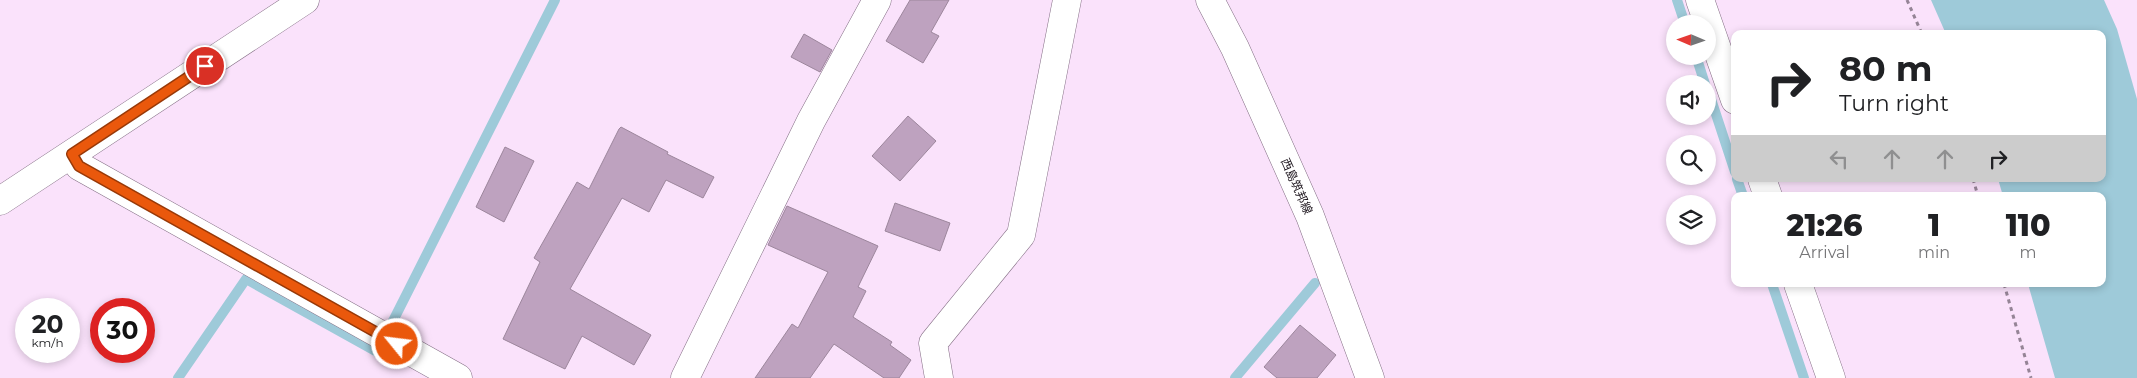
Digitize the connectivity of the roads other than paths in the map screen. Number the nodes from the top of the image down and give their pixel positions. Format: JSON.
{"nodes":[{"id":1,"x":305,"y":0,"type":"edge"},
{"id":2,"x":877,"y":0,"type":"edge"},
{"id":3,"x":1067,"y":0,"type":"edge"},
{"id":4,"x":1210,"y":0,"type":"edge"},
{"id":5,"x":1700,"y":0,"type":"edge"},
{"id":6,"x":1731,"y":89,"type":"edge"},
{"id":7,"x":72,"y":154,"type":"junction"},
{"id":8,"x":0,"y":201,"type":"edge"},
{"id":9,"x":1799,"y":287,"type":"edge"},
{"id":10,"x":458,"y":378,"type":"edge"},
{"id":11,"x":685,"y":378,"type":"edge"},
{"id":12,"x":939,"y":378,"type":"edge"},
{"id":13,"x":1370,"y":378,"type":"edge"},
{"id":14,"x":1831,"y":378,"type":"edge"}],
"edges":[{"from":1,"to":7,"type":"street"},
{"from":2,"to":11,"type":"street"},
{"from":3,"to":12,"type":"street"},
{"from":4,"to":13,"type":"street","name":"西島筑邦線"},
{"from":5,"to":6,"type":"street"},
{"from":7,"to":8,"type":"street"},
{"from":7,"to":10,"type":"street"},
{"from":9,"to":14,"type":"street"}]}
